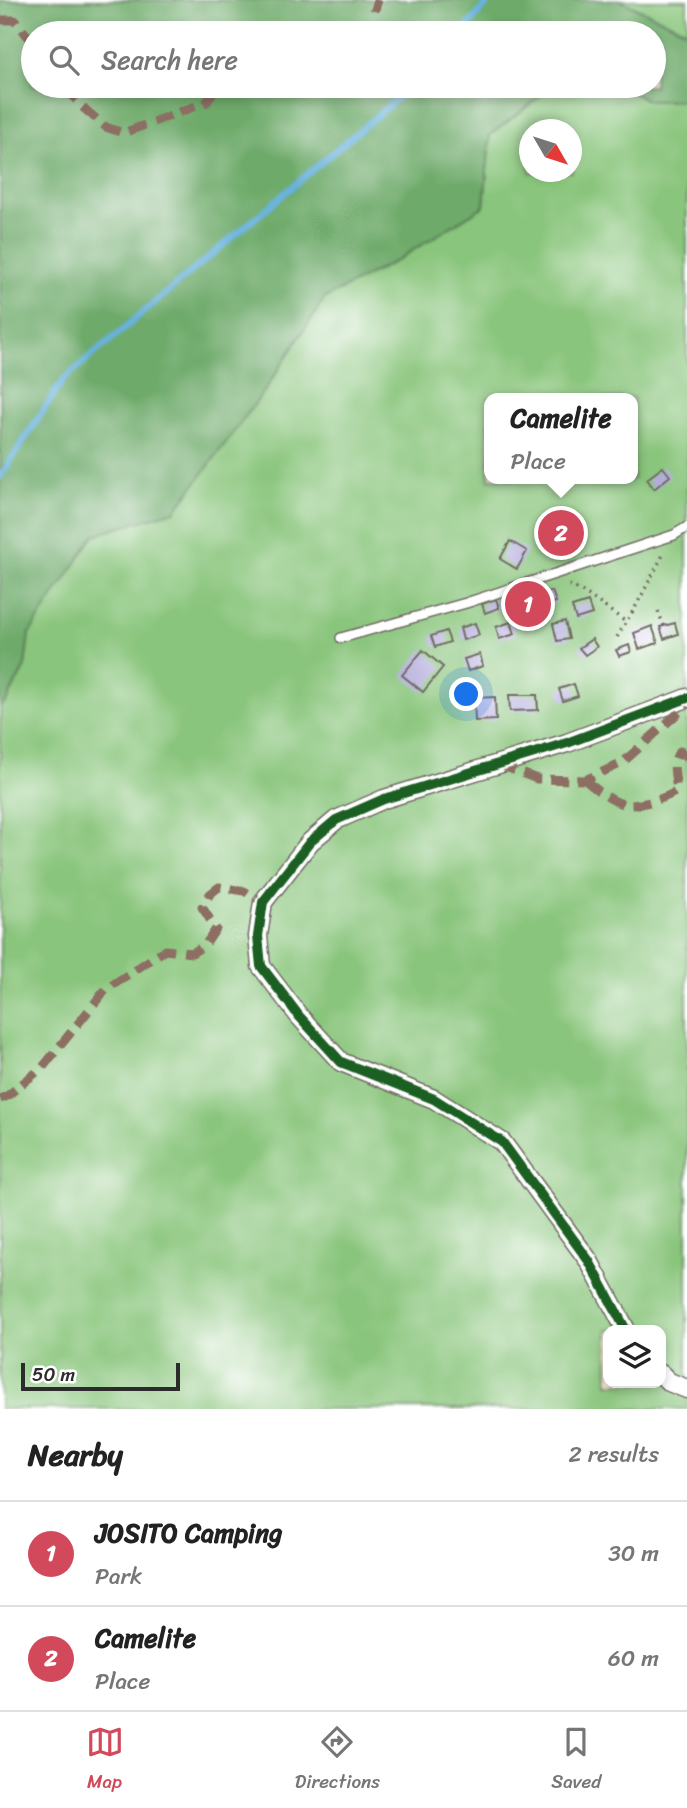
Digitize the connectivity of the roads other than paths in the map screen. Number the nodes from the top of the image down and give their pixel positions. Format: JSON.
{"nodes":[{"id":1,"x":687,"y":527,"type":"edge"},
{"id":2,"x":341,"y":638,"type":"dead end"},
{"id":3,"x":687,"y":698,"type":"edge"},
{"id":4,"x":623,"y":1325,"type":"edge"},
{"id":5,"x":666,"y":1379,"type":"edge"},
{"id":6,"x":687,"y":1389,"type":"edge"}],
"edges":[{"from":1,"to":2,"type":"lane"},
{"from":3,"to":4,"type":"street"},
{"from":5,"to":6,"type":"street"}]}
